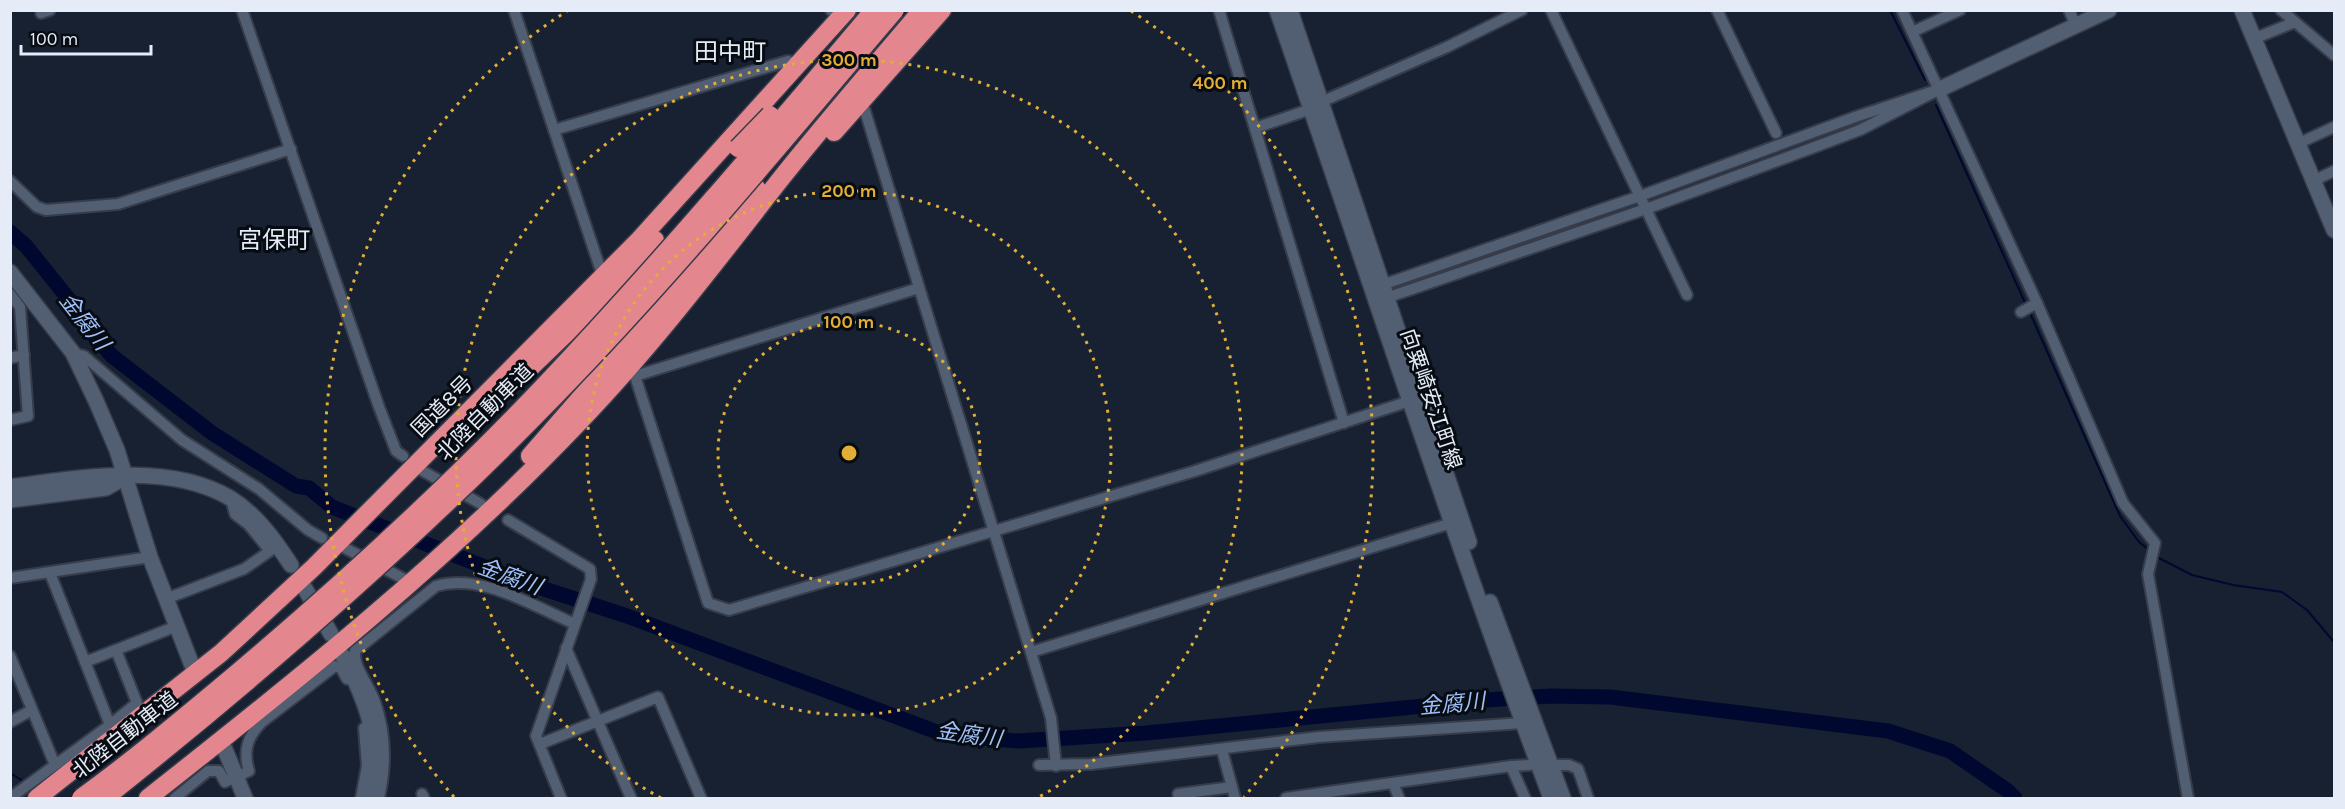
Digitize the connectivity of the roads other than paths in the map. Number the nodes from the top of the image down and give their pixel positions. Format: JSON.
{"nodes":[{"id":1,"x":242,"y":10,"type":"edge"},
{"id":2,"x":514,"y":10,"type":"edge"},
{"id":3,"x":868,"y":10,"type":"edge"},
{"id":4,"x":874,"y":10,"type":"edge"},
{"id":5,"x":896,"y":10,"type":"edge"},
{"id":6,"x":922,"y":10,"type":"edge"},
{"id":7,"x":942,"y":10,"type":"edge"},
{"id":8,"x":1219,"y":10,"type":"edge"},
{"id":9,"x":1277,"y":10,"type":"edge"},
{"id":10,"x":1290,"y":10,"type":"edge"},
{"id":11,"x":1522,"y":10,"type":"edge"},
{"id":12,"x":1551,"y":10,"type":"edge"},
{"id":13,"x":1717,"y":10,"type":"edge"},
{"id":14,"x":1902,"y":10,"type":"edge"},
{"id":15,"x":1960,"y":10,"type":"edge"},
{"id":16,"x":2069,"y":10,"type":"edge"},
{"id":17,"x":2109,"y":10,"type":"edge"},
{"id":18,"x":2242,"y":10,"type":"edge"},
{"id":19,"x":2281,"y":10,"type":"edge"},
{"id":20,"x":2300,"y":10,"type":"edge"},
{"id":21,"x":836,"y":13,"type":"edge"},
{"id":22,"x":2294,"y":21,"type":"junction"},
{"id":23,"x":2076,"y":26,"type":"junction"},
{"id":24,"x":1912,"y":32,"type":"junction"},
{"id":25,"x":2253,"y":39,"type":"junction"},
{"id":26,"x":2334,"y":55,"type":"edge"},
{"id":27,"x":799,"y":64,"type":"junction"},
{"id":28,"x":1940,"y":89,"type":"junction"},
{"id":29,"x":860,"y":93,"type":"junction"},
{"id":30,"x":1316,"y":106,"type":"junction"},
{"id":31,"x":2334,"y":127,"type":"edge"},
{"id":32,"x":1255,"y":128,"type":"junction"},
{"id":33,"x":554,"y":130,"type":"junction"},
{"id":34,"x":1776,"y":133,"type":"dead end"},
{"id":35,"x":2297,"y":144,"type":"junction"},
{"id":36,"x":291,"y":150,"type":"junction"},
{"id":37,"x":2334,"y":171,"type":"edge"},
{"id":38,"x":10,"y":181,"type":"edge"},
{"id":39,"x":2313,"y":181,"type":"junction"},
{"id":40,"x":1640,"y":196,"type":"junction"},
{"id":41,"x":1646,"y":209,"type":"junction"},
{"id":42,"x":2334,"y":230,"type":"edge"},
{"id":43,"x":10,"y":272,"type":"edge"},
{"id":44,"x":603,"y":277,"type":"junction"},
{"id":45,"x":919,"y":288,"type":"junction"},
{"id":46,"x":1381,"y":292,"type":"junction"},
{"id":47,"x":10,"y":294,"type":"edge"},
{"id":48,"x":1687,"y":295,"type":"dead end"},
{"id":49,"x":2036,"y":304,"type":"junction"},
{"id":50,"x":2021,"y":312,"type":"dead end"},
{"id":51,"x":73,"y":353,"type":"junction"},
{"id":52,"x":24,"y":355,"type":"junction"},
{"id":53,"x":10,"y":358,"type":"edge"},
{"id":54,"x":631,"y":373,"type":"junction"},
{"id":55,"x":1415,"y":400,"type":"junction"},
{"id":56,"x":10,"y":420,"type":"edge"},
{"id":57,"x":1344,"y":423,"type":"junction"},
{"id":58,"x":403,"y":456,"type":"dead end"},
{"id":59,"x":421,"y":470,"type":"dead end"},
{"id":60,"x":125,"y":477,"type":"junction"},
{"id":61,"x":395,"y":484,"type":"junction"},
{"id":62,"x":10,"y":487,"type":"edge"},
{"id":63,"x":502,"y":498,"type":"junction"},
{"id":64,"x":231,"y":499,"type":"junction"},
{"id":65,"x":10,"y":500,"type":"edge"},
{"id":66,"x":481,"y":504,"type":"dead end"},
{"id":67,"x":508,"y":520,"type":"dead end"},
{"id":68,"x":1456,"y":521,"type":"junction"},
{"id":69,"x":994,"y":531,"type":"junction"},
{"id":70,"x":322,"y":538,"type":"dead end"},
{"id":71,"x":346,"y":541,"type":"junction"},
{"id":72,"x":150,"y":557,"type":"junction"},
{"id":73,"x":291,"y":565,"type":"dead end"},
{"id":74,"x":50,"y":573,"type":"junction"},
{"id":75,"x":10,"y":578,"type":"edge"},
{"id":76,"x":404,"y":579,"type":"dead end"},
{"id":77,"x":304,"y":587,"type":"dead end"},
{"id":78,"x":168,"y":598,"type":"junction"},
{"id":79,"x":575,"y":622,"type":"junction"},
{"id":80,"x":177,"y":626,"type":"junction"},
{"id":81,"x":331,"y":634,"type":"dead end"},
{"id":82,"x":566,"y":648,"type":"junction"},
{"id":83,"x":116,"y":650,"type":"junction"},
{"id":84,"x":1031,"y":652,"type":"junction"},
{"id":85,"x":10,"y":656,"type":"edge"},
{"id":86,"x":343,"y":656,"type":"dead end"},
{"id":87,"x":85,"y":662,"type":"junction"},
{"id":88,"x":195,"y":673,"type":"junction"},
{"id":89,"x":32,"y":710,"type":"junction"},
{"id":90,"x":598,"y":720,"type":"junction"},
{"id":91,"x":10,"y":722,"type":"edge"},
{"id":92,"x":1529,"y":723,"type":"junction"},
{"id":93,"x":110,"y":725,"type":"junction"},
{"id":94,"x":221,"y":740,"type":"junction"},
{"id":95,"x":540,"y":744,"type":"junction"},
{"id":96,"x":1222,"y":750,"type":"junction"},
{"id":97,"x":1055,"y":764,"type":"junction"},
{"id":98,"x":55,"y":765,"type":"junction"},
{"id":99,"x":1039,"y":765,"type":"dead end"},
{"id":100,"x":1530,"y":765,"type":"dead end"},
{"id":101,"x":1558,"y":765,"type":"dead end"},
{"id":102,"x":1511,"y":766,"type":"junction"},
{"id":103,"x":237,"y":777,"type":"junction"},
{"id":104,"x":1393,"y":783,"type":"junction"},
{"id":105,"x":1232,"y":787,"type":"junction"},
{"id":106,"x":1356,"y":794,"type":"edge"},
{"id":107,"x":149,"y":797,"type":"edge"},
{"id":108,"x":10,"y":798,"type":"edge"},
{"id":109,"x":37,"y":798,"type":"edge"},
{"id":110,"x":81,"y":798,"type":"edge"},
{"id":111,"x":105,"y":798,"type":"edge"},
{"id":112,"x":176,"y":798,"type":"edge"},
{"id":113,"x":245,"y":798,"type":"edge"},
{"id":114,"x":361,"y":798,"type":"edge"},
{"id":115,"x":369,"y":798,"type":"edge"},
{"id":116,"x":379,"y":798,"type":"edge"},
{"id":117,"x":561,"y":798,"type":"edge"},
{"id":118,"x":631,"y":798,"type":"edge"},
{"id":119,"x":701,"y":798,"type":"edge"},
{"id":120,"x":1180,"y":798,"type":"edge"},
{"id":121,"x":1234,"y":798,"type":"edge"},
{"id":122,"x":1286,"y":798,"type":"edge"},
{"id":123,"x":1399,"y":798,"type":"edge"},
{"id":124,"x":1525,"y":798,"type":"edge"},
{"id":125,"x":1551,"y":798,"type":"edge"},
{"id":126,"x":1563,"y":798,"type":"edge"},
{"id":127,"x":1588,"y":798,"type":"edge"},
{"id":128,"x":2188,"y":798,"type":"edge"}],
"edges":[{"from":1,"to":36,"type":"street"},
{"from":2,"to":33,"type":"street"},
{"from":3,"to":61,"type":"highway","bridge":true},
{"from":4,"to":110,"type":"highway","name":"北陸自動車道","bridge":true},
{"from":5,"to":63,"type":"highway","bridge":true},
{"from":5,"to":111,"type":"highway","name":"北陸自動車道","bridge":true},
{"from":6,"to":29,"type":"highway"},
{"from":7,"to":29,"type":"highway"},
{"from":8,"to":32,"type":"street"},
{"from":9,"to":30,"type":"street","name":"向粟崎安江町線"},
{"from":10,"to":30,"type":"street","name":"向粟崎安江町線"},
{"from":11,"to":30,"type":"street"},
{"from":12,"to":40,"type":"street"},
{"from":13,"to":34,"type":"street"},
{"from":14,"to":24,"type":"street"},
{"from":15,"to":24,"type":"street"},
{"from":16,"to":23,"type":"street"},
{"from":17,"to":23,"type":"street"},
{"from":18,"to":25,"type":"street"},
{"from":19,"to":22,"type":"street"},
{"from":20,"to":22,"type":"street"},
{"from":21,"to":27,"type":"highway","name":"国道8号"},
{"from":21,"to":29,"type":"street"},
{"from":22,"to":25,"type":"street"},
{"from":22,"to":26,"type":"street"},
{"from":23,"to":28,"type":"street"},
{"from":24,"to":28,"type":"street"},
{"from":25,"to":35,"type":"street"},
{"from":27,"to":33,"type":"street"},
{"from":27,"to":44,"type":"highway","name":"国道8号"},
{"from":28,"to":40,"type":"street"},
{"from":28,"to":41,"type":"street"},
{"from":28,"to":49,"type":"street"},
{"from":29,"to":45,"type":"street"},
{"from":29,"to":54,"type":"highway"},
{"from":30,"to":32,"type":"street"},
{"from":30,"to":46,"type":"street","name":"向粟崎安江町線"},
{"from":31,"to":35,"type":"street"},
{"from":32,"to":57,"type":"street"},
{"from":33,"to":44,"type":"street"},
{"from":35,"to":39,"type":"street"},
{"from":36,"to":38,"type":"street"},
{"from":36,"to":58,"type":"street"},
{"from":37,"to":39,"type":"street"},
{"from":39,"to":42,"type":"street"},
{"from":40,"to":41,"type":"street"},
{"from":40,"to":46,"type":"street"},
{"from":41,"to":46,"type":"street"},
{"from":41,"to":48,"type":"street"},
{"from":43,"to":51,"type":"street"},
{"from":44,"to":61,"type":"highway","name":"国道8号"},
{"from":45,"to":54,"type":"street"},
{"from":45,"to":69,"type":"street"},
{"from":46,"to":55,"type":"street","name":"向粟崎安江町線"},
{"from":47,"to":52,"type":"street"},
{"from":49,"to":50,"type":"street"},
{"from":49,"to":128,"type":"street"},
{"from":51,"to":60,"type":"street"},
{"from":51,"to":70,"type":"street"},
{"from":52,"to":53,"type":"street"},
{"from":52,"to":56,"type":"street"},
{"from":54,"to":63,"type":"highway"},
{"from":54,"to":69,"type":"street"},
{"from":55,"to":57,"type":"street"},
{"from":55,"to":68,"type":"street","name":"向粟崎安江町線"},
{"from":57,"to":69,"type":"street"},
{"from":59,"to":66,"type":"street"},
{"from":60,"to":62,"type":"street"},
{"from":60,"to":64,"type":"street"},
{"from":60,"to":65,"type":"street"},
{"from":60,"to":72,"type":"street"},
{"from":61,"to":71,"type":"highway","name":"国道8号"},
{"from":63,"to":94,"type":"highway"},
{"from":64,"to":73,"type":"street"},
{"from":64,"to":78,"type":"street"},
{"from":67,"to":79,"type":"street"},
{"from":68,"to":84,"type":"street"},
{"from":68,"to":92,"type":"street","name":"向粟崎安江町線"},
{"from":69,"to":84,"type":"street"},
{"from":71,"to":76,"type":"street"},
{"from":71,"to":88,"type":"highway","name":"国道8号"},
{"from":72,"to":74,"type":"street"},
{"from":72,"to":78,"type":"street"},
{"from":74,"to":75,"type":"street"},
{"from":74,"to":87,"type":"street"},
{"from":77,"to":81,"type":"street"},
{"from":78,"to":80,"type":"street"},
{"from":79,"to":82,"type":"street"},
{"from":79,"to":116,"type":"street"},
{"from":80,"to":83,"type":"street"},
{"from":80,"to":88,"type":"street"},
{"from":82,"to":90,"type":"street"},
{"from":82,"to":95,"type":"street"},
{"from":83,"to":87,"type":"street"},
{"from":83,"to":93,"type":"street"},
{"from":84,"to":97,"type":"street"},
{"from":85,"to":89,"type":"street"},
{"from":86,"to":115,"type":"street"},
{"from":87,"to":93,"type":"street"},
{"from":88,"to":109,"type":"highway","name":"国道8号"},
{"from":89,"to":91,"type":"street"},
{"from":89,"to":98,"type":"street"},
{"from":90,"to":95,"type":"street"},
{"from":90,"to":118,"type":"street"},
{"from":90,"to":119,"type":"street"},
{"from":92,"to":96,"type":"street"},
{"from":92,"to":125,"type":"street","name":"向粟崎安江町線"},
{"from":92,"to":126,"type":"street","name":"向粟崎安江町線"},
{"from":93,"to":98,"type":"street"},
{"from":94,"to":103,"type":"street"},
{"from":94,"to":107,"type":"highway"},
{"from":95,"to":117,"type":"street"},
{"from":96,"to":97,"type":"street"},
{"from":96,"to":105,"type":"street"},
{"from":97,"to":99,"type":"street"},
{"from":98,"to":108,"type":"street"},
{"from":100,"to":102,"type":"street"},
{"from":101,"to":127,"type":"street"},
{"from":102,"to":104,"type":"street"},
{"from":102,"to":124,"type":"street"},
{"from":103,"to":112,"type":"street"},
{"from":103,"to":113,"type":"street"},
{"from":103,"to":114,"type":"street"},
{"from":104,"to":106,"type":"street"},
{"from":104,"to":123,"type":"street"},
{"from":105,"to":120,"type":"street"},
{"from":105,"to":121,"type":"street"},
{"from":106,"to":122,"type":"street"}]}
